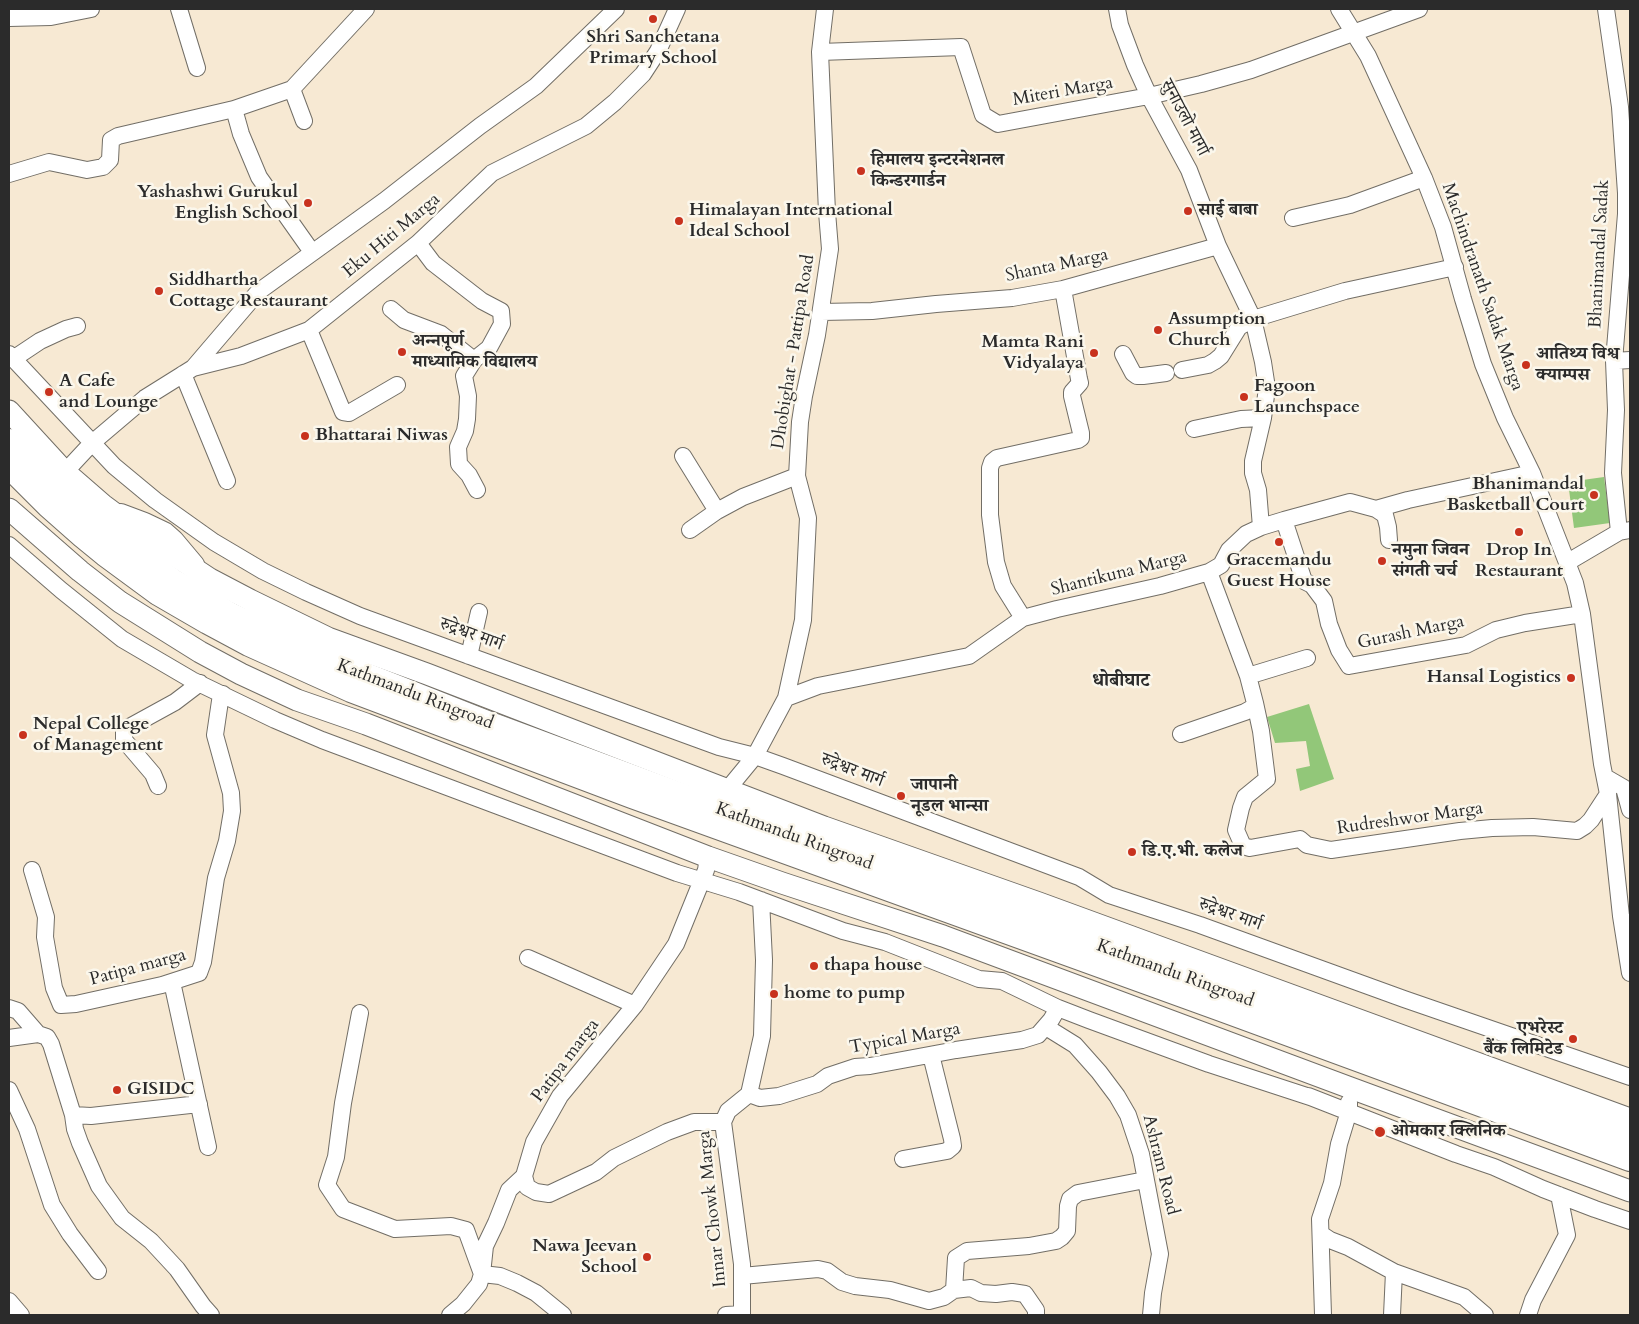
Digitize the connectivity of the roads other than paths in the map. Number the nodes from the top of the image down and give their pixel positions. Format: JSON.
{"nodes":[{"id":1,"x":91,"y":9,"type":"edge"},
{"id":2,"x":179,"y":9,"type":"edge"},
{"id":3,"x":366,"y":9,"type":"edge"},
{"id":4,"x":616,"y":9,"type":"edge"},
{"id":5,"x":677,"y":9,"type":"edge"},
{"id":6,"x":825,"y":9,"type":"edge"},
{"id":7,"x":1117,"y":9,"type":"edge"},
{"id":8,"x":1339,"y":9,"type":"edge"},
{"id":9,"x":1419,"y":9,"type":"edge"},
{"id":10,"x":1606,"y":9,"type":"edge"},
{"id":11,"x":9,"y":18,"type":"edge"},
{"id":12,"x":1354,"y":31,"type":"junction"},
{"id":13,"x":820,"y":52,"type":"junction"},
{"id":14,"x":197,"y":68,"type":"dead end"},
{"id":15,"x":292,"y":89,"type":"junction"},
{"id":16,"x":1149,"y":96,"type":"junction"},
{"id":17,"x":234,"y":109,"type":"junction"},
{"id":18,"x":304,"y":121,"type":"dead end"},
{"id":19,"x":9,"y":174,"type":"edge"},
{"id":20,"x":1424,"y":178,"type":"junction"},
{"id":21,"x":1293,"y":218,"type":"dead end"},
{"id":22,"x":418,"y":243,"type":"junction"},
{"id":23,"x":1218,"y":246,"type":"junction"},
{"id":24,"x":312,"y":252,"type":"junction"},
{"id":25,"x":1455,"y":267,"type":"junction"},
{"id":26,"x":1063,"y":289,"type":"junction"},
{"id":27,"x":392,"y":309,"type":"dead end"},
{"id":28,"x":821,"y":312,"type":"junction"},
{"id":29,"x":1253,"y":319,"type":"junction"},
{"id":30,"x":77,"y":326,"type":"dead end"},
{"id":31,"x":309,"y":330,"type":"junction"},
{"id":32,"x":1123,"y":354,"type":"dead end"},
{"id":33,"x":11,"y":357,"type":"edge"},
{"id":34,"x":474,"y":360,"type":"junction"},
{"id":35,"x":1622,"y":360,"type":"edge"},
{"id":36,"x":188,"y":371,"type":"junction"},
{"id":37,"x":397,"y":385,"type":"dead end"},
{"id":38,"x":9,"y":411,"type":"edge"},
{"id":39,"x":1263,"y":418,"type":"junction"},
{"id":40,"x":1194,"y":429,"type":"dead end"},
{"id":41,"x":9,"y":441,"type":"edge"},
{"id":42,"x":92,"y":443,"type":"junction"},
{"id":43,"x":683,"y":456,"type":"dead end"},
{"id":44,"x":9,"y":466,"type":"edge"},
{"id":45,"x":65,"y":472,"type":"junction"},
{"id":46,"x":1532,"y":473,"type":"junction"},
{"id":47,"x":797,"y":476,"type":"junction"},
{"id":48,"x":227,"y":481,"type":"dead end"},
{"id":49,"x":477,"y":490,"type":"dead end"},
{"id":50,"x":9,"y":508,"type":"edge"},
{"id":51,"x":1376,"y":509,"type":"junction"},
{"id":52,"x":717,"y":511,"type":"junction"},
{"id":53,"x":1284,"y":520,"type":"junction"},
{"id":54,"x":1261,"y":527,"type":"junction"},
{"id":55,"x":690,"y":530,"type":"dead end"},
{"id":56,"x":1625,"y":531,"type":"edge"},
{"id":57,"x":1389,"y":540,"type":"dead end"},
{"id":58,"x":9,"y":545,"type":"edge"},
{"id":59,"x":1568,"y":562,"type":"junction"},
{"id":60,"x":1209,"y":572,"type":"junction"},
{"id":61,"x":479,"y":612,"type":"dead end"},
{"id":62,"x":1582,"y":614,"type":"junction"},
{"id":63,"x":1023,"y":618,"type":"junction"},
{"id":64,"x":469,"y":656,"type":"junction"},
{"id":65,"x":1307,"y":658,"type":"dead end"},
{"id":66,"x":1248,"y":676,"type":"junction"},
{"id":67,"x":200,"y":684,"type":"junction"},
{"id":68,"x":223,"y":694,"type":"junction"},
{"id":69,"x":786,"y":698,"type":"junction"},
{"id":70,"x":1253,"y":706,"type":"junction"},
{"id":71,"x":1181,"y":734,"type":"dead end"},
{"id":72,"x":750,"y":761,"type":"junction"},
{"id":73,"x":1605,"y":777,"type":"junction"},
{"id":74,"x":158,"y":786,"type":"dead end"},
{"id":75,"x":727,"y":790,"type":"junction"},
{"id":76,"x":1608,"y":794,"type":"junction"},
{"id":77,"x":1630,"y":810,"type":"edge"},
{"id":78,"x":708,"y":857,"type":"junction"},
{"id":79,"x":32,"y":870,"type":"dead end"},
{"id":80,"x":702,"y":880,"type":"junction"},
{"id":81,"x":761,"y":900,"type":"junction"},
{"id":82,"x":528,"y":958,"type":"dead end"},
{"id":83,"x":1630,"y":973,"type":"edge"},
{"id":84,"x":172,"y":982,"type":"junction"},
{"id":85,"x":635,"y":1005,"type":"junction"},
{"id":86,"x":9,"y":1008,"type":"edge"},
{"id":87,"x":1058,"y":1008,"type":"junction"},
{"id":88,"x":360,"y":1013,"type":"dead end"},
{"id":89,"x":1046,"y":1027,"type":"junction"},
{"id":90,"x":38,"y":1034,"type":"junction"},
{"id":91,"x":9,"y":1038,"type":"edge"},
{"id":92,"x":931,"y":1055,"type":"junction"},
{"id":93,"x":1630,"y":1077,"type":"edge"},
{"id":94,"x":1348,"y":1087,"type":"junction"},
{"id":95,"x":9,"y":1090,"type":"edge"},
{"id":96,"x":749,"y":1094,"type":"junction"},
{"id":97,"x":199,"y":1104,"type":"junction"},
{"id":98,"x":1349,"y":1112,"type":"junction"},
{"id":99,"x":72,"y":1115,"type":"junction"},
{"id":100,"x":1630,"y":1119,"type":"edge"},
{"id":101,"x":723,"y":1122,"type":"junction"},
{"id":102,"x":1630,"y":1141,"type":"edge"},
{"id":103,"x":208,"y":1147,"type":"dead end"},
{"id":104,"x":903,"y":1159,"type":"dead end"},
{"id":105,"x":1630,"y":1159,"type":"edge"},
{"id":106,"x":524,"y":1176,"type":"junction"},
{"id":107,"x":1145,"y":1180,"type":"junction"},
{"id":108,"x":1630,"y":1191,"type":"edge"},
{"id":109,"x":1559,"y":1195,"type":"junction"},
{"id":110,"x":1630,"y":1221,"type":"edge"},
{"id":111,"x":1321,"y":1234,"type":"junction"},
{"id":112,"x":98,"y":1271,"type":"dead end"},
{"id":113,"x":1394,"y":1272,"type":"junction"},
{"id":114,"x":482,"y":1274,"type":"junction"},
{"id":115,"x":742,"y":1276,"type":"junction"},
{"id":116,"x":954,"y":1290,"type":"junction"},
{"id":117,"x":9,"y":1301,"type":"edge"},
{"id":118,"x":203,"y":1312,"type":"edge"},
{"id":119,"x":21,"y":1315,"type":"edge"},
{"id":120,"x":450,"y":1315,"type":"edge"},
{"id":121,"x":563,"y":1315,"type":"edge"},
{"id":122,"x":736,"y":1315,"type":"edge"},
{"id":123,"x":1036,"y":1315,"type":"edge"},
{"id":124,"x":1151,"y":1315,"type":"edge"},
{"id":125,"x":1323,"y":1315,"type":"edge"},
{"id":126,"x":1392,"y":1315,"type":"edge"},
{"id":127,"x":1485,"y":1315,"type":"edge"},
{"id":128,"x":1528,"y":1315,"type":"edge"}],
"edges":[{"from":1,"to":11,"type":"street"},
{"from":2,"to":14,"type":"street"},
{"from":3,"to":15,"type":"street"},
{"from":4,"to":24,"type":"street"},
{"from":5,"to":22,"type":"street","name":"Eku Hiti Marga"},
{"from":6,"to":13,"type":"street","name":"Dhobighat - Pattipa Road"},
{"from":7,"to":16,"type":"street","name":"सुनाउलो मार्गा"},
{"from":8,"to":12,"type":"street","name":"Machindranath Sadak Marga"},
{"from":9,"to":12,"type":"street","name":"Miteri Marga"},
{"from":10,"to":35,"type":"street","name":"Bhanimandal Sadak"},
{"from":12,"to":16,"type":"street","name":"Miteri Marga"},
{"from":12,"to":20,"type":"street","name":"Machindranath Sadak Marga"},
{"from":13,"to":16,"type":"street","name":"Miteri Marga"},
{"from":13,"to":28,"type":"street","name":"Dhobighat - Pattipa Road"},
{"from":15,"to":17,"type":"street"},
{"from":15,"to":18,"type":"street"},
{"from":16,"to":23,"type":"street","name":"सुनाउलो मार्गा"},
{"from":17,"to":19,"type":"street"},
{"from":17,"to":24,"type":"street"},
{"from":20,"to":21,"type":"street"},
{"from":20,"to":25,"type":"street","name":"Machindranath Sadak Marga"},
{"from":22,"to":31,"type":"street","name":"Eku Hiti Marga"},
{"from":22,"to":34,"type":"street"},
{"from":23,"to":26,"type":"street","name":"Shanta Marga"},
{"from":23,"to":29,"type":"street"},
{"from":24,"to":36,"type":"street"},
{"from":25,"to":29,"type":"street"},
{"from":25,"to":46,"type":"street","name":"Machindranath Sadak Marga"},
{"from":26,"to":28,"type":"street","name":"Shanta Marga"},
{"from":26,"to":63,"type":"street"},
{"from":27,"to":34,"type":"street"},
{"from":28,"to":47,"type":"street","name":"Dhobighat - Pattipa Road"},
{"from":29,"to":32,"type":"street"},
{"from":29,"to":39,"type":"street"},
{"from":30,"to":33,"type":"street"},
{"from":31,"to":36,"type":"street","name":"Eku Hiti Marga"},
{"from":31,"to":37,"type":"street"},
{"from":33,"to":42,"type":"street","name":"रुद्रेश्वर मार्ग"},
{"from":34,"to":49,"type":"street"},
{"from":35,"to":56,"type":"street","name":"Bhanimandal Sadak"},
{"from":36,"to":42,"type":"street","name":"Eku Hiti Marga"},
{"from":36,"to":48,"type":"street"},
{"from":38,"to":45,"type":"main road"},
{"from":39,"to":40,"type":"street"},
{"from":39,"to":54,"type":"street"},
{"from":41,"to":102,"type":"highway","name":"Kathmandu Ringroad"},
{"from":42,"to":45,"type":"street","name":"Eku Hiti Marga"},
{"from":42,"to":64,"type":"street","name":"रुद्रेश्वर मार्ग"},
{"from":43,"to":52,"type":"street"},
{"from":44,"to":105,"type":"highway","name":"Kathmandu Ringroad"},
{"from":45,"to":75,"type":"main road"},
{"from":46,"to":51,"type":"street"},
{"from":46,"to":59,"type":"street","name":"Machindranath Sadak Marga"},
{"from":47,"to":52,"type":"street"},
{"from":47,"to":69,"type":"street","name":"Dhobighat - Pattipa Road"},
{"from":50,"to":78,"type":"main road"},
{"from":51,"to":53,"type":"street","name":"Shantikuna Marga"},
{"from":51,"to":57,"type":"street"},
{"from":52,"to":55,"type":"street"},
{"from":53,"to":54,"type":"street","name":"Shantikuna Marga"},
{"from":53,"to":62,"type":"street","name":"Gurash Marga"},
{"from":54,"to":60,"type":"street","name":"Shantikuna Marga"},
{"from":56,"to":59,"type":"street","name":"Bhanimandal Sadak"},
{"from":58,"to":67,"type":"street"},
{"from":59,"to":62,"type":"street","name":"Machindranath Sadak Marga"},
{"from":60,"to":63,"type":"street","name":"Shantikuna Marga"},
{"from":60,"to":66,"type":"street"},
{"from":61,"to":64,"type":"street"},
{"from":62,"to":73,"type":"street","name":"Machindranath Sadak Marga"},
{"from":63,"to":69,"type":"street","name":"Shantikuna Marga"},
{"from":64,"to":72,"type":"street","name":"रुद्रेश्वर मार्ग"},
{"from":65,"to":66,"type":"street"},
{"from":66,"to":70,"type":"street"},
{"from":67,"to":68,"type":"street"},
{"from":67,"to":74,"type":"street"},
{"from":68,"to":80,"type":"street"},
{"from":68,"to":84,"type":"street","name":"Patipa marga"},
{"from":69,"to":72,"type":"street"},
{"from":70,"to":71,"type":"street"},
{"from":70,"to":76,"type":"street","name":"Rudreshwor Marga"},
{"from":72,"to":75,"type":"street"},
{"from":72,"to":93,"type":"street","name":"रुद्रेश्वर मार्ग"},
{"from":73,"to":76,"type":"street","name":"Machindranath Sadak Marga"},
{"from":73,"to":77,"type":"street"},
{"from":75,"to":100,"type":"main road"},
{"from":76,"to":83,"type":"street","name":"Machindranath Sadak Marga"},
{"from":78,"to":80,"type":"street","name":"Patipa marga"},
{"from":78,"to":94,"type":"main road"},
{"from":79,"to":84,"type":"street","name":"Patipa marga"},
{"from":80,"to":81,"type":"street"},
{"from":80,"to":85,"type":"street","name":"Patipa marga"},
{"from":81,"to":87,"type":"street"},
{"from":81,"to":96,"type":"street"},
{"from":82,"to":85,"type":"street"},
{"from":84,"to":97,"type":"street"},
{"from":85,"to":106,"type":"street","name":"Patipa marga"},
{"from":86,"to":90,"type":"street"},
{"from":87,"to":89,"type":"street","name":"Typical Marga"},
{"from":87,"to":98,"type":"street"},
{"from":88,"to":114,"type":"street"},
{"from":89,"to":92,"type":"street","name":"Typical Marga"},
{"from":89,"to":107,"type":"street","name":"Ashram Road"},
{"from":90,"to":91,"type":"street"},
{"from":90,"to":99,"type":"street"},
{"from":92,"to":96,"type":"street","name":"Typical Marga"},
{"from":92,"to":104,"type":"street"},
{"from":94,"to":98,"type":"street"},
{"from":94,"to":108,"type":"main road"},
{"from":95,"to":112,"type":"street"},
{"from":96,"to":101,"type":"street","name":"Innar Chowk Marga"},
{"from":97,"to":99,"type":"street"},
{"from":97,"to":103,"type":"street"},
{"from":98,"to":109,"type":"street"},
{"from":98,"to":111,"type":"street"},
{"from":99,"to":118,"type":"street"},
{"from":101,"to":106,"type":"street"},
{"from":101,"to":115,"type":"street","name":"Innar Chowk Marga"},
{"from":106,"to":114,"type":"street","name":"Patipa marga"},
{"from":107,"to":116,"type":"street"},
{"from":107,"to":124,"type":"street","name":"Ashram Road"},
{"from":109,"to":110,"type":"street"},
{"from":109,"to":128,"type":"street"},
{"from":111,"to":113,"type":"street"},
{"from":111,"to":125,"type":"street"},
{"from":113,"to":126,"type":"street"},
{"from":113,"to":127,"type":"street"},
{"from":114,"to":120,"type":"street","name":"Patipa marga"},
{"from":114,"to":121,"type":"street"},
{"from":115,"to":116,"type":"street"},
{"from":115,"to":122,"type":"street","name":"Innar Chowk Marga"},
{"from":116,"to":123,"type":"street"},
{"from":117,"to":119,"type":"street"}]}
